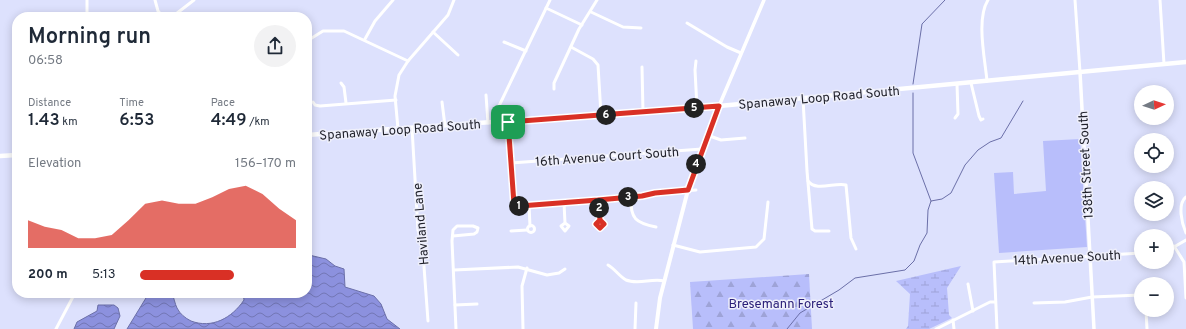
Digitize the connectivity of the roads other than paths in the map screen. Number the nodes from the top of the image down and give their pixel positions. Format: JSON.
{"nodes":[{"id":1,"x":87,"y":0,"type":"edge"},
{"id":2,"x":155,"y":0,"type":"edge"},
{"id":3,"x":194,"y":0,"type":"edge"},
{"id":4,"x":393,"y":0,"type":"edge"},
{"id":5,"x":454,"y":0,"type":"edge"},
{"id":6,"x":550,"y":0,"type":"edge"},
{"id":7,"x":597,"y":0,"type":"edge"},
{"id":8,"x":764,"y":0,"type":"edge"},
{"id":9,"x":988,"y":0,"type":"edge"},
{"id":10,"x":1076,"y":0,"type":"edge"},
{"id":11,"x":1160,"y":0,"type":"edge"},
{"id":12,"x":546,"y":8,"type":"junction"},
{"id":13,"x":87,"y":12,"type":"edge"},
{"id":14,"x":159,"y":12,"type":"edge"},
{"id":15,"x":178,"y":12,"type":"edge"},
{"id":16,"x":591,"y":12,"type":"junction"},
{"id":17,"x":687,"y":23,"type":"dead end"},
{"id":18,"x":582,"y":25,"type":"junction"},
{"id":19,"x":641,"y":28,"type":"dead end"},
{"id":20,"x":433,"y":32,"type":"junction"},
{"id":21,"x":312,"y":37,"type":"edge"},
{"id":22,"x":365,"y":39,"type":"junction"},
{"id":23,"x":504,"y":42,"type":"dead end"},
{"id":24,"x":571,"y":47,"type":"junction"},
{"id":25,"x":526,"y":51,"type":"junction"},
{"id":26,"x":741,"y":53,"type":"junction"},
{"id":27,"x":458,"y":55,"type":"dead end"},
{"id":28,"x":408,"y":61,"type":"junction"},
{"id":29,"x":696,"y":61,"type":"dead end"},
{"id":30,"x":1186,"y":62,"type":"edge"},
{"id":31,"x":1164,"y":64,"type":"junction"},
{"id":32,"x":642,"y":67,"type":"dead end"},
{"id":33,"x":1080,"y":72,"type":"junction"},
{"id":34,"x":987,"y":81,"type":"junction"},
{"id":35,"x":340,"y":82,"type":"dead end"},
{"id":36,"x":971,"y":83,"type":"junction"},
{"id":37,"x":957,"y":84,"type":"junction"},
{"id":38,"x":554,"y":89,"type":"dead end"},
{"id":39,"x":486,"y":95,"type":"dead end"},
{"id":40,"x":804,"y":99,"type":"junction"},
{"id":41,"x":396,"y":100,"type":"junction"},
{"id":42,"x":313,"y":102,"type":"dead end"},
{"id":43,"x":442,"y":102,"type":"dead end"},
{"id":44,"x":346,"y":103,"type":"junction"},
{"id":45,"x":719,"y":106,"type":"junction"},
{"id":46,"x":697,"y":108,"type":"junction"},
{"id":47,"x":643,"y":112,"type":"junction"},
{"id":48,"x":601,"y":115,"type":"junction"},
{"id":49,"x":955,"y":118,"type":"dead end"},
{"id":50,"x":983,"y":119,"type":"dead end"},
{"id":51,"x":499,"y":122,"type":"junction"},
{"id":52,"x":508,"y":122,"type":"junction"},
{"id":53,"x":488,"y":123,"type":"junction"},
{"id":54,"x":444,"y":126,"type":"junction"},
{"id":55,"x":412,"y":128,"type":"junction"},
{"id":56,"x":398,"y":129,"type":"junction"},
{"id":57,"x":707,"y":135,"type":"junction"},
{"id":58,"x":312,"y":136,"type":"edge"},
{"id":59,"x":745,"y":138,"type":"dead end"},
{"id":60,"x":702,"y":149,"type":"junction"},
{"id":61,"x":12,"y":155,"type":"edge"},
{"id":62,"x":0,"y":156,"type":"edge"},
{"id":63,"x":511,"y":163,"type":"junction"},
{"id":64,"x":807,"y":181,"type":"junction"},
{"id":65,"x":688,"y":190,"type":"junction"},
{"id":66,"x":696,"y":190,"type":"dead end"},
{"id":67,"x":631,"y":197,"type":"junction"},
{"id":68,"x":1185,"y":197,"type":"edge"},
{"id":69,"x":598,"y":200,"type":"junction"},
{"id":70,"x":768,"y":202,"type":"dead end"},
{"id":71,"x":564,"y":203,"type":"junction"},
{"id":72,"x":529,"y":205,"type":"junction"},
{"id":73,"x":600,"y":220,"type":"dead end"},
{"id":74,"x":565,"y":223,"type":"dead end"},
{"id":75,"x":530,"y":226,"type":"junction"},
{"id":76,"x":656,"y":227,"type":"dead end"},
{"id":77,"x":527,"y":230,"type":"junction"},
{"id":78,"x":511,"y":231,"type":"dead end"},
{"id":79,"x":829,"y":231,"type":"dead end"},
{"id":80,"x":1186,"y":233,"type":"edge"},
{"id":81,"x":452,"y":236,"type":"junction"},
{"id":82,"x":1186,"y":240,"type":"edge"},
{"id":83,"x":673,"y":246,"type":"junction"},
{"id":84,"x":1174,"y":246,"type":"joint"},
{"id":85,"x":856,"y":249,"type":"dead end"},
{"id":86,"x":1134,"y":253,"type":"edge"},
{"id":87,"x":1090,"y":256,"type":"junction"},
{"id":88,"x":608,"y":265,"type":"dead end"},
{"id":89,"x":527,"y":268,"type":"junction"},
{"id":90,"x":565,"y":269,"type":"dead end"},
{"id":91,"x":454,"y":270,"type":"junction"},
{"id":92,"x":664,"y":281,"type":"junction"},
{"id":93,"x":968,"y":284,"type":"dead end"},
{"id":94,"x":1134,"y":294,"type":"edge"},
{"id":95,"x":1092,"y":297,"type":"junction"},
{"id":96,"x":72,"y":298,"type":"edge"},
{"id":97,"x":1186,"y":298,"type":"edge"},
{"id":98,"x":995,"y":302,"type":"junction"},
{"id":99,"x":636,"y":303,"type":"dead end"},
{"id":100,"x":1034,"y":303,"type":"dead end"},
{"id":101,"x":477,"y":304,"type":"dead end"},
{"id":102,"x":455,"y":305,"type":"junction"},
{"id":103,"x":972,"y":311,"type":"junction"},
{"id":104,"x":1147,"y":317,"type":"edge"},
{"id":105,"x":953,"y":320,"type":"junction"},
{"id":106,"x":428,"y":321,"type":"dead end"},
{"id":107,"x":56,"y":329,"type":"edge"},
{"id":108,"x":456,"y":329,"type":"edge"},
{"id":109,"x":524,"y":329,"type":"edge"},
{"id":110,"x":635,"y":329,"type":"edge"},
{"id":111,"x":656,"y":329,"type":"edge"},
{"id":112,"x":936,"y":329,"type":"edge"},
{"id":113,"x":954,"y":329,"type":"edge"},
{"id":114,"x":997,"y":329,"type":"edge"},
{"id":115,"x":1094,"y":329,"type":"edge"},
{"id":116,"x":1148,"y":329,"type":"edge"}],
"edges":[{"from":1,"to":13,"type":"street"},
{"from":2,"to":14,"type":"street"},
{"from":3,"to":15,"type":"street"},
{"from":4,"to":22,"type":"street"},
{"from":5,"to":20,"type":"street"},
{"from":6,"to":12,"type":"street"},
{"from":7,"to":16,"type":"street"},
{"from":8,"to":26,"type":"street"},
{"from":9,"to":34,"type":"street"},
{"from":10,"to":33,"type":"street","name":"138th Street South"},
{"from":11,"to":31,"type":"street"},
{"from":12,"to":18,"type":"street"},
{"from":12,"to":25,"type":"street"},
{"from":16,"to":18,"type":"street"},
{"from":16,"to":19,"type":"street"},
{"from":17,"to":26,"type":"street"},
{"from":18,"to":24,"type":"street"},
{"from":20,"to":27,"type":"street"},
{"from":20,"to":28,"type":"street"},
{"from":21,"to":22,"type":"street"},
{"from":22,"to":28,"type":"street"},
{"from":23,"to":25,"type":"street"},
{"from":24,"to":38,"type":"street"},
{"from":24,"to":48,"type":"street"},
{"from":25,"to":51,"type":"street"},
{"from":26,"to":45,"type":"street"},
{"from":28,"to":41,"type":"street"},
{"from":29,"to":46,"type":"street"},
{"from":30,"to":31,"type":"main road","name":"Spanaway Loop Road South"},
{"from":31,"to":33,"type":"main road","name":"Spanaway Loop Road South"},
{"from":32,"to":47,"type":"street"},
{"from":33,"to":34,"type":"main road","name":"Spanaway Loop Road South"},
{"from":33,"to":87,"type":"street","name":"138th Street South"},
{"from":34,"to":36,"type":"main road","name":"Spanaway Loop Road South"},
{"from":35,"to":44,"type":"street"},
{"from":36,"to":37,"type":"main road","name":"Spanaway Loop Road South"},
{"from":36,"to":50,"type":"street"},
{"from":37,"to":40,"type":"main road","name":"Spanaway Loop Road South"},
{"from":37,"to":49,"type":"street"},
{"from":39,"to":53,"type":"street"},
{"from":40,"to":45,"type":"main road","name":"Spanaway Loop Road South"},
{"from":40,"to":64,"type":"street"},
{"from":41,"to":44,"type":"street"},
{"from":41,"to":56,"type":"street"},
{"from":42,"to":44,"type":"street"},
{"from":43,"to":54,"type":"street"},
{"from":45,"to":46,"type":"main road","name":"Spanaway Loop Road South"},
{"from":45,"to":57,"type":"main road"},
{"from":46,"to":47,"type":"main road","name":"Spanaway Loop Road South"},
{"from":47,"to":48,"type":"main road","name":"Spanaway Loop Road South"},
{"from":48,"to":52,"type":"main road","name":"Spanaway Loop Road South"},
{"from":51,"to":52,"type":"main road","name":"Spanaway Loop Road South"},
{"from":51,"to":53,"type":"main road","name":"Spanaway Loop Road South"},
{"from":52,"to":63,"type":"street"},
{"from":53,"to":54,"type":"main road","name":"Spanaway Loop Road South"},
{"from":54,"to":55,"type":"main road","name":"Spanaway Loop Road South"},
{"from":55,"to":56,"type":"main road","name":"Spanaway Loop Road South"},
{"from":55,"to":106,"type":"street","name":"Haviland Lane"},
{"from":56,"to":58,"type":"main road","name":"Spanaway Loop Road South"},
{"from":57,"to":59,"type":"street"},
{"from":57,"to":60,"type":"main road"},
{"from":60,"to":63,"type":"street","name":"16th Avenue Court South"},
{"from":60,"to":65,"type":"main road"},
{"from":61,"to":62,"type":"main road"},
{"from":63,"to":72,"type":"street"},
{"from":64,"to":79,"type":"street"},
{"from":64,"to":85,"type":"street"},
{"from":65,"to":66,"type":"street"},
{"from":65,"to":67,"type":"street"},
{"from":65,"to":83,"type":"main road"},
{"from":67,"to":69,"type":"street"},
{"from":67,"to":76,"type":"street"},
{"from":68,"to":80,"type":"street"},
{"from":69,"to":71,"type":"street"},
{"from":69,"to":73,"type":"street"},
{"from":70,"to":83,"type":"street"},
{"from":71,"to":72,"type":"street"},
{"from":71,"to":74,"type":"street"},
{"from":72,"to":75,"type":"street"},
{"from":75,"to":77,"type":"street"},
{"from":75,"to":77,"type":"street"},
{"from":77,"to":78,"type":"street"},
{"from":81,"to":81,"type":"street"},
{"from":81,"to":91,"type":"street"},
{"from":82,"to":84,"type":"street"},
{"from":83,"to":92,"type":"main road"},
{"from":84,"to":97,"type":"street"},
{"from":86,"to":87,"type":"street","name":"14th Avenue South"},
{"from":87,"to":95,"type":"street","name":"138th Street South"},
{"from":87,"to":98,"type":"street","name":"14th Avenue South"},
{"from":88,"to":92,"type":"street"},
{"from":89,"to":90,"type":"street"},
{"from":89,"to":91,"type":"street"},
{"from":89,"to":109,"type":"street"},
{"from":91,"to":102,"type":"street"},
{"from":92,"to":111,"type":"main road"},
{"from":93,"to":103,"type":"street"},
{"from":94,"to":95,"type":"street"},
{"from":95,"to":100,"type":"street"},
{"from":95,"to":115,"type":"street","name":"138th Street South"},
{"from":96,"to":107,"type":"street"},
{"from":98,"to":103,"type":"street"},
{"from":98,"to":114,"type":"street"},
{"from":99,"to":110,"type":"street"},
{"from":101,"to":102,"type":"street"},
{"from":102,"to":108,"type":"street"},
{"from":103,"to":105,"type":"street"},
{"from":104,"to":116,"type":"street"},
{"from":105,"to":112,"type":"street"},
{"from":105,"to":113,"type":"street"}]}
